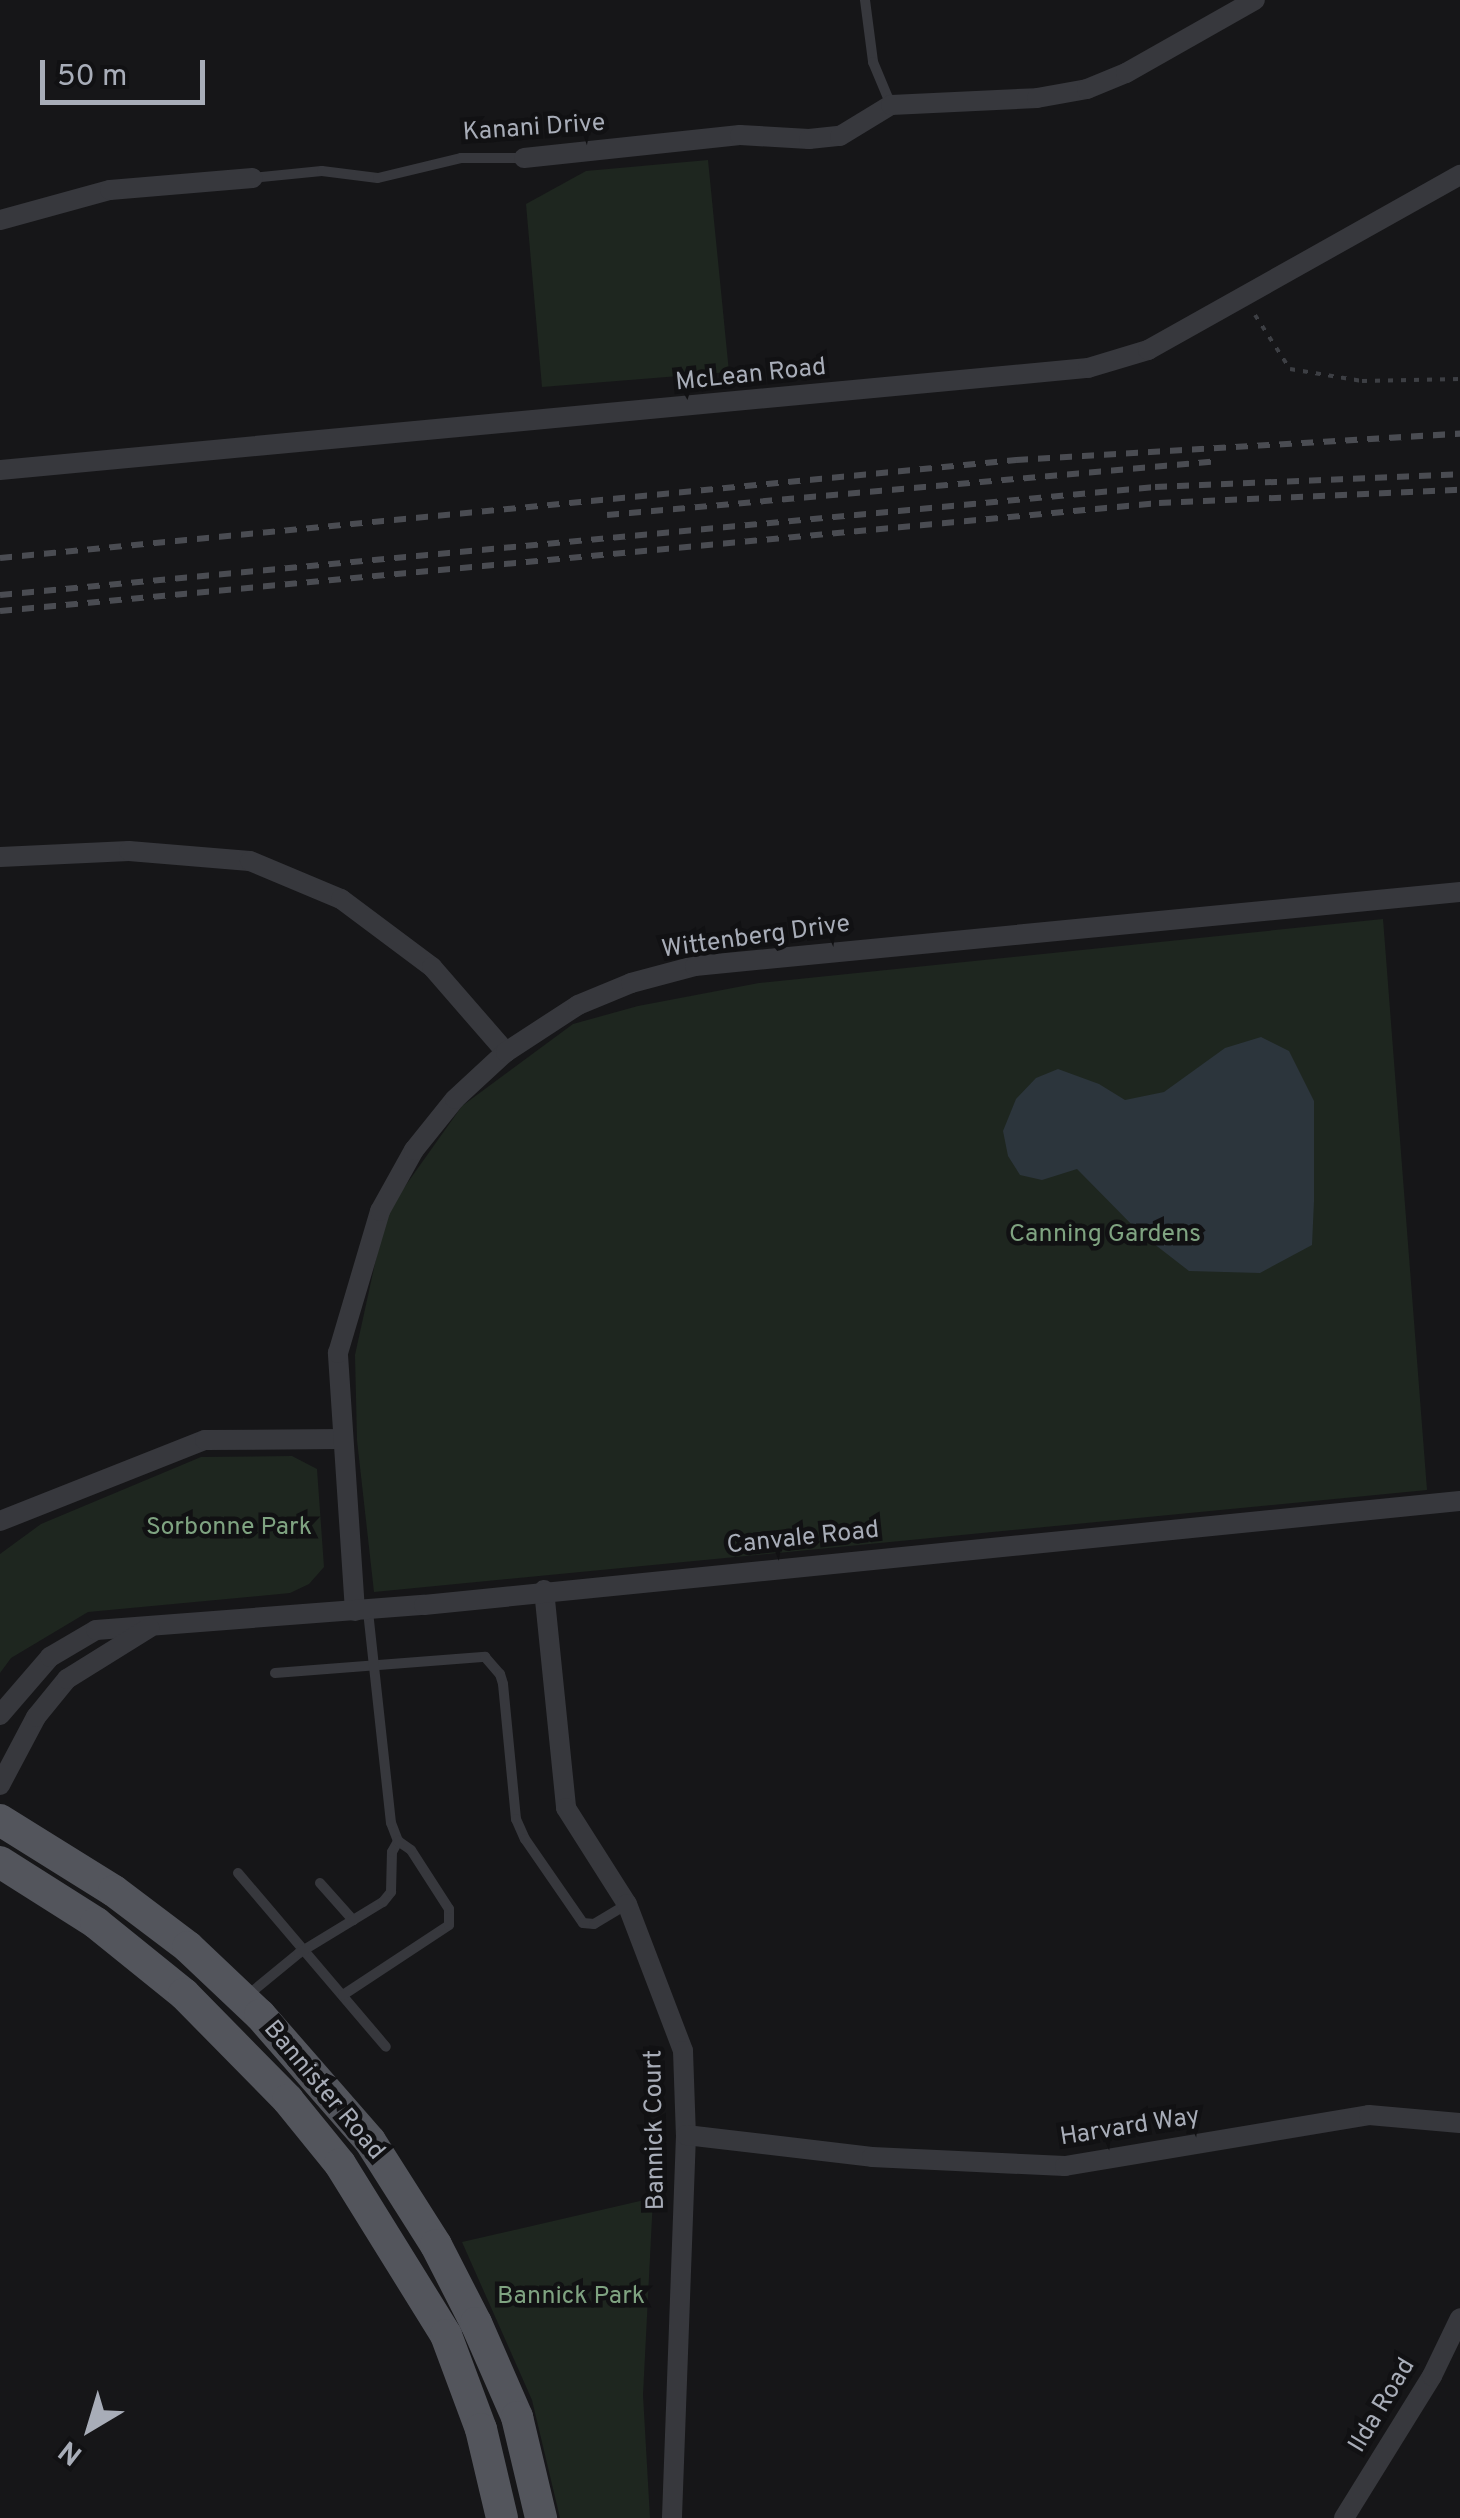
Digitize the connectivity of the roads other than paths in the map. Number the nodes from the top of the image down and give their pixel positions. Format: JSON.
{"nodes":[{"id":1,"x":866,"y":0,"type":"edge"},
{"id":2,"x":1255,"y":0,"type":"edge"},
{"id":3,"x":892,"y":106,"type":"junction"},
{"id":4,"x":524,"y":158,"type":"joint"},
{"id":5,"x":1460,"y":175,"type":"edge"},
{"id":6,"x":252,"y":178,"type":"joint"},
{"id":7,"x":0,"y":220,"type":"edge"},
{"id":8,"x":0,"y":470,"type":"edge"},
{"id":9,"x":0,"y":856,"type":"edge"},
{"id":10,"x":1460,"y":892,"type":"edge"},
{"id":11,"x":506,"y":1052,"type":"junction"},
{"id":12,"x":341,"y":1439,"type":"junction"},
{"id":13,"x":1460,"y":1500,"type":"edge"},
{"id":14,"x":0,"y":1521,"type":"edge"},
{"id":15,"x":544,"y":1590,"type":"junction"},
{"id":16,"x":361,"y":1611,"type":"junction"},
{"id":17,"x":151,"y":1627,"type":"junction"},
{"id":18,"x":374,"y":1663,"type":"junction"},
{"id":19,"x":274,"y":1673,"type":"dead end"},
{"id":20,"x":0,"y":1715,"type":"edge"},
{"id":21,"x":0,"y":1785,"type":"edge"},
{"id":22,"x":0,"y":1820,"type":"edge"},
{"id":23,"x":398,"y":1840,"type":"junction"},
{"id":24,"x":0,"y":1862,"type":"edge"},
{"id":25,"x":238,"y":1873,"type":"dead end"},
{"id":26,"x":320,"y":1883,"type":"dead end"},
{"id":27,"x":627,"y":1904,"type":"junction"},
{"id":28,"x":353,"y":1920,"type":"junction"},
{"id":29,"x":306,"y":1949,"type":"junction"},
{"id":30,"x":343,"y":1995,"type":"junction"},
{"id":31,"x":243,"y":1999,"type":"junction"},
{"id":32,"x":386,"y":2047,"type":"dead end"},
{"id":33,"x":1460,"y":2123,"type":"edge"},
{"id":34,"x":686,"y":2136,"type":"junction"},
{"id":35,"x":1460,"y":2318,"type":"edge"},
{"id":36,"x":502,"y":2518,"type":"edge"},
{"id":37,"x":541,"y":2518,"type":"edge"},
{"id":38,"x":672,"y":2518,"type":"edge"},
{"id":39,"x":1344,"y":2518,"type":"edge"}],
"edges":[{"from":1,"to":3,"type":"lane"},
{"from":2,"to":3,"type":"street"},
{"from":3,"to":4,"type":"street","name":"Kanani Drive"},
{"from":4,"to":6,"type":"lane","name":"Kanani Drive"},
{"from":5,"to":8,"type":"street","name":"McLean Road"},
{"from":6,"to":7,"type":"street","name":"Kanani Drive"},
{"from":9,"to":11,"type":"street"},
{"from":10,"to":11,"type":"street","name":"Wittenberg Drive"},
{"from":11,"to":12,"type":"street","name":"Wittenberg Drive"},
{"from":12,"to":14,"type":"street"},
{"from":12,"to":16,"type":"street","name":"Wittenberg Drive"},
{"from":13,"to":15,"type":"street","name":"Canvale Road"},
{"from":15,"to":16,"type":"street","name":"Canvale Road"},
{"from":15,"to":27,"type":"street","name":"Bannick Court"},
{"from":16,"to":17,"type":"street","name":"Canvale Road"},
{"from":16,"to":18,"type":"lane"},
{"from":17,"to":20,"type":"street","name":"Canvale Road"},
{"from":17,"to":21,"type":"street","name":"Canvale Road"},
{"from":18,"to":19,"type":"lane"},
{"from":18,"to":23,"type":"lane"},
{"from":18,"to":27,"type":"lane"},
{"from":22,"to":31,"type":"main road","name":"Bannister Road"},
{"from":23,"to":28,"type":"lane"},
{"from":23,"to":30,"type":"lane"},
{"from":24,"to":36,"type":"main road","name":"Bannister Road"},
{"from":25,"to":29,"type":"lane"},
{"from":26,"to":28,"type":"lane"},
{"from":27,"to":34,"type":"street","name":"Bannick Court"},
{"from":28,"to":29,"type":"lane"},
{"from":29,"to":30,"type":"lane"},
{"from":29,"to":31,"type":"lane"},
{"from":30,"to":32,"type":"lane"},
{"from":31,"to":37,"type":"main road","name":"Bannister Road"},
{"from":33,"to":34,"type":"street","name":"Harvard Way"},
{"from":34,"to":38,"type":"street","name":"Bannick Court"},
{"from":35,"to":39,"type":"street","name":"Ilda Road"}]}
